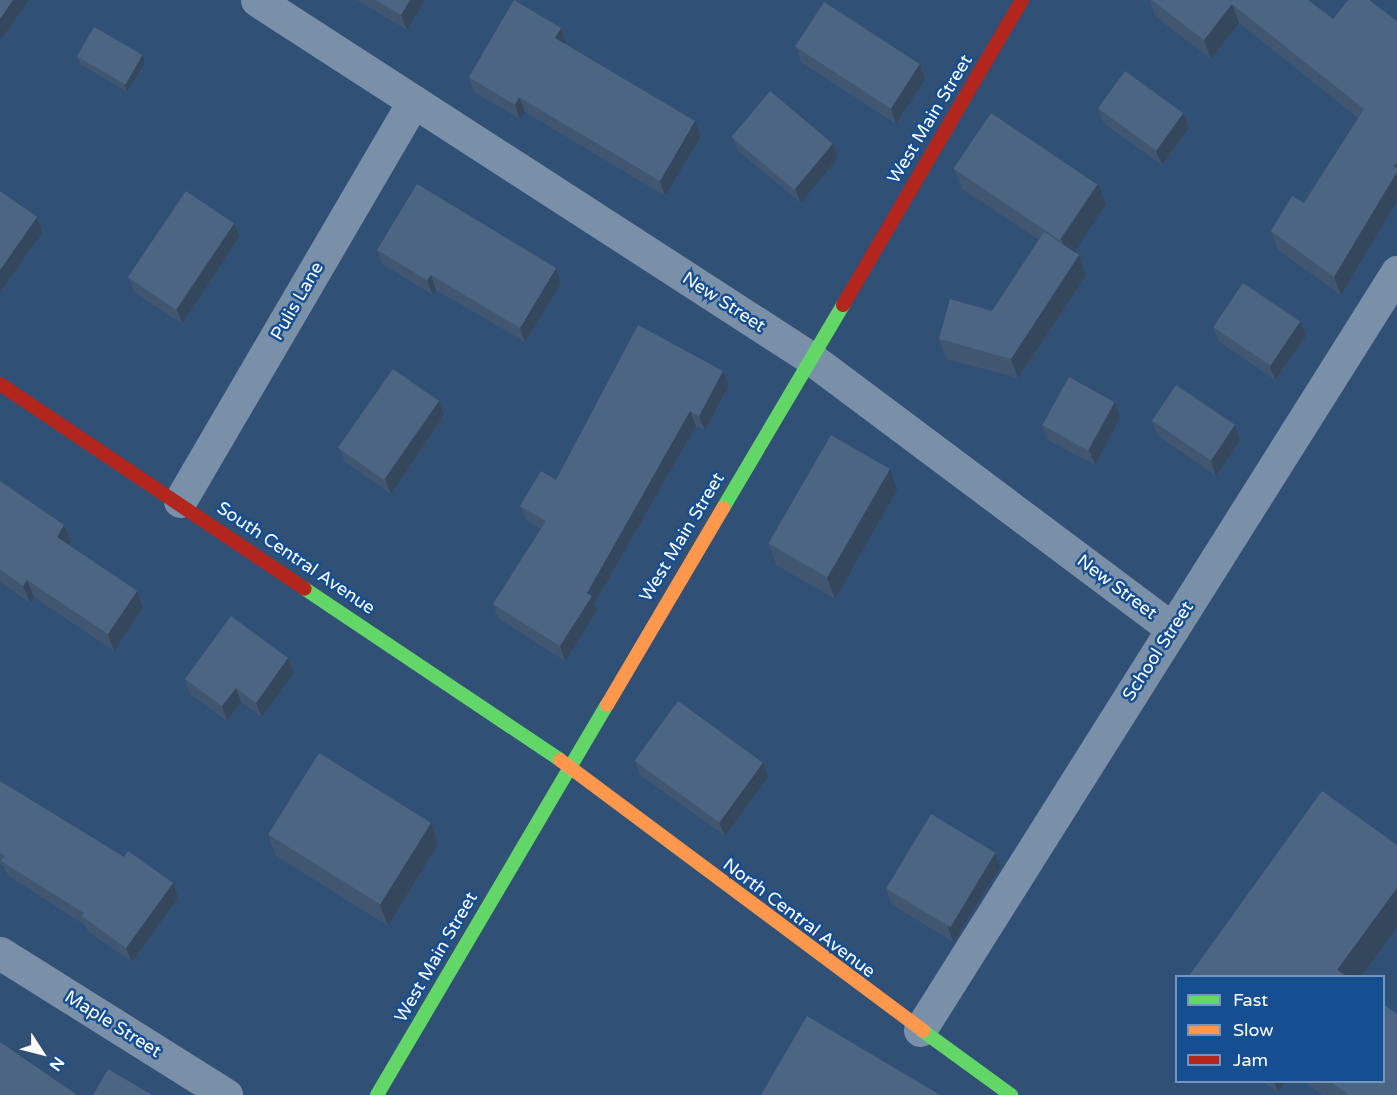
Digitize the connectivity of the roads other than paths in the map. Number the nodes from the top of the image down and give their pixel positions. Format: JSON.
{"nodes":[{"id":1,"x":257,"y":0,"type":"edge"},
{"id":2,"x":1022,"y":0,"type":"edge"},
{"id":3,"x":414,"y":101,"type":"junction"},
{"id":4,"x":1397,"y":272,"type":"edge"},
{"id":5,"x":809,"y":357,"type":"junction"},
{"id":6,"x":0,"y":384,"type":"edge"},
{"id":7,"x":180,"y":501,"type":"junction"},
{"id":8,"x":1173,"y":629,"type":"junction"},
{"id":9,"x":569,"y":766,"type":"junction"},
{"id":10,"x":0,"y":953,"type":"edge"},
{"id":11,"x":920,"y":1030,"type":"junction"},
{"id":12,"x":226,"y":1095,"type":"edge"},
{"id":13,"x":376,"y":1095,"type":"edge"},
{"id":14,"x":1011,"y":1095,"type":"edge"}],
"edges":[{"from":1,"to":3,"type":"street","name":"New Street"},
{"from":2,"to":5,"type":"main road","name":"West Main Street"},
{"from":3,"to":5,"type":"street","name":"New Street"},
{"from":3,"to":7,"type":"street","name":"Pulis Lane"},
{"from":4,"to":8,"type":"street","name":"School Street"},
{"from":5,"to":8,"type":"street","name":"New Street"},
{"from":5,"to":9,"type":"main road","name":"West Main Street"},
{"from":6,"to":7,"type":"main road","name":"South Central Avenue"},
{"from":7,"to":9,"type":"main road","name":"South Central Avenue"},
{"from":8,"to":11,"type":"street","name":"School Street"},
{"from":9,"to":11,"type":"main road","name":"North Central Avenue"},
{"from":9,"to":13,"type":"main road","name":"West Main Street"},
{"from":10,"to":12,"type":"street","name":"Maple Street"},
{"from":11,"to":14,"type":"main road","name":"North Central Avenue"}]}
